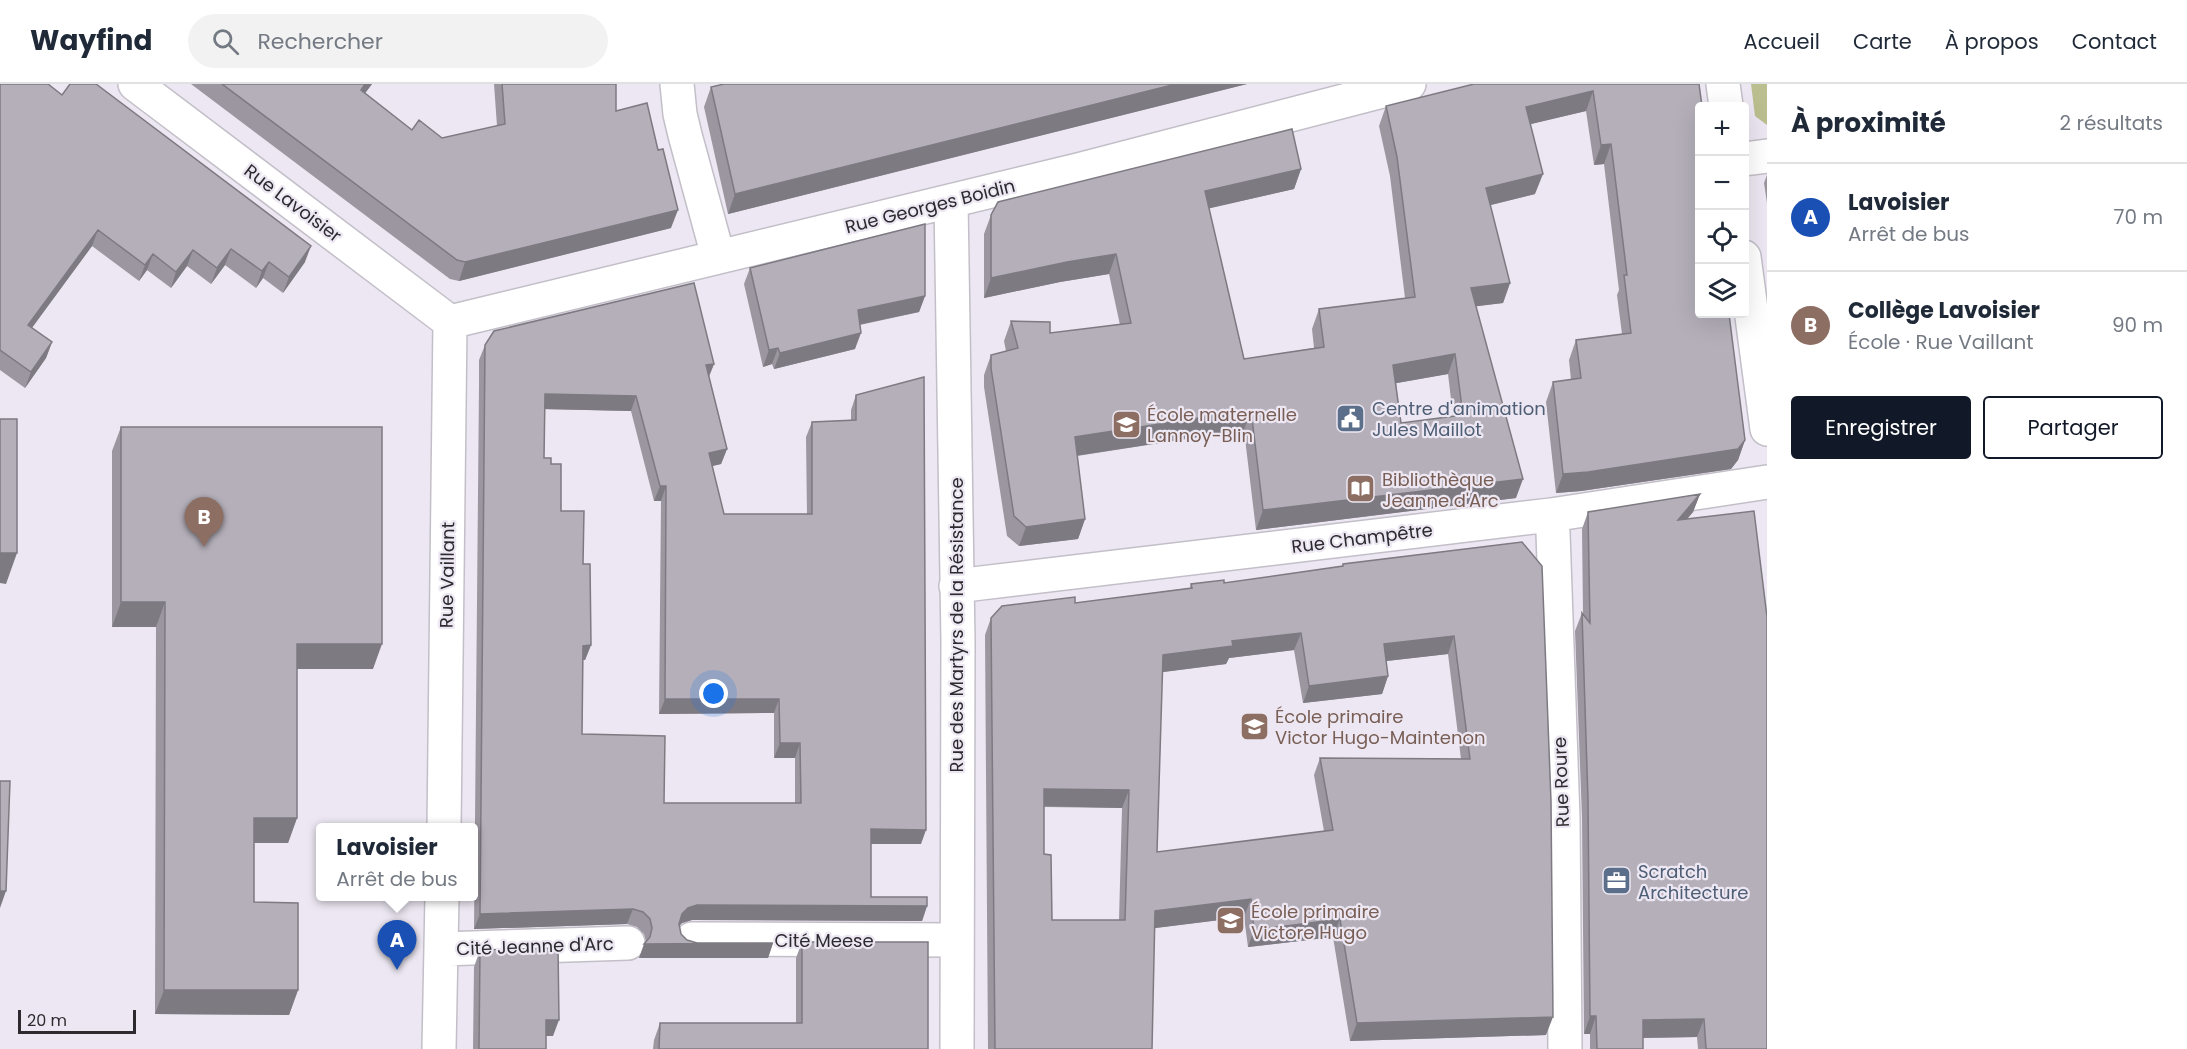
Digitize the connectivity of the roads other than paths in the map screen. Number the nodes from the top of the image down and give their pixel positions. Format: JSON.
{"nodes":[{"id":1,"x":135,"y":84,"type":"edge"},
{"id":2,"x":677,"y":84,"type":"edge"},
{"id":3,"x":1409,"y":84,"type":"edge"},
{"id":4,"x":1723,"y":84,"type":"edge"},
{"id":5,"x":1725,"y":102,"type":"edge"},
{"id":6,"x":1767,"y":156,"type":"edge"},
{"id":7,"x":1749,"y":158,"type":"edge"},
{"id":8,"x":951,"y":201,"type":"junction"},
{"id":9,"x":718,"y":256,"type":"junction"},
{"id":10,"x":1745,"y":264,"type":"edge"},
{"id":11,"x":450,"y":322,"type":"junction"},
{"id":12,"x":1767,"y":429,"type":"edge"},
{"id":13,"x":1767,"y":482,"type":"edge"},
{"id":14,"x":1551,"y":514,"type":"junction"},
{"id":15,"x":956,"y":586,"type":"junction"},
{"id":16,"x":444,"y":823,"type":"edge"},
{"id":17,"x":442,"y":901,"type":"edge"},
{"id":18,"x":692,"y":939,"type":"edge"},
{"id":19,"x":957,"y":940,"type":"junction"},
{"id":20,"x":628,"y":943,"type":"dead end"},
{"id":21,"x":442,"y":949,"type":"junction"},
{"id":22,"x":440,"y":1049,"type":"edge"},
{"id":23,"x":957,"y":1049,"type":"edge"},
{"id":24,"x":1565,"y":1049,"type":"edge"}],
"edges":[{"from":1,"to":11,"type":"street","name":"Rue Lavoisier"},
{"from":2,"to":9,"type":"street"},
{"from":3,"to":8,"type":"street","name":"Rue Georges Boidin"},
{"from":4,"to":5,"type":"street"},
{"from":6,"to":7,"type":"street"},
{"from":8,"to":9,"type":"street","name":"Rue Georges Boidin"},
{"from":8,"to":15,"type":"street","name":"Rue des Martyrs de la Résistance"},
{"from":9,"to":11,"type":"street","name":"Rue Georges Boidin"},
{"from":10,"to":12,"type":"street"},
{"from":11,"to":16,"type":"street","name":"Rue Vaillant"},
{"from":13,"to":14,"type":"street","name":"Rue Champêtre"},
{"from":14,"to":15,"type":"street","name":"Rue Champêtre"},
{"from":14,"to":24,"type":"street","name":"Rue Roure"},
{"from":15,"to":19,"type":"street","name":"Rue des Martyrs de la Résistance"},
{"from":17,"to":21,"type":"street"},
{"from":18,"to":19,"type":"street","name":"Cité Meese"},
{"from":19,"to":23,"type":"street","name":"Rue des Martyrs de la Résistance"},
{"from":20,"to":21,"type":"street","name":"Cité Jeanne d'Arc"},
{"from":21,"to":22,"type":"street"}]}
